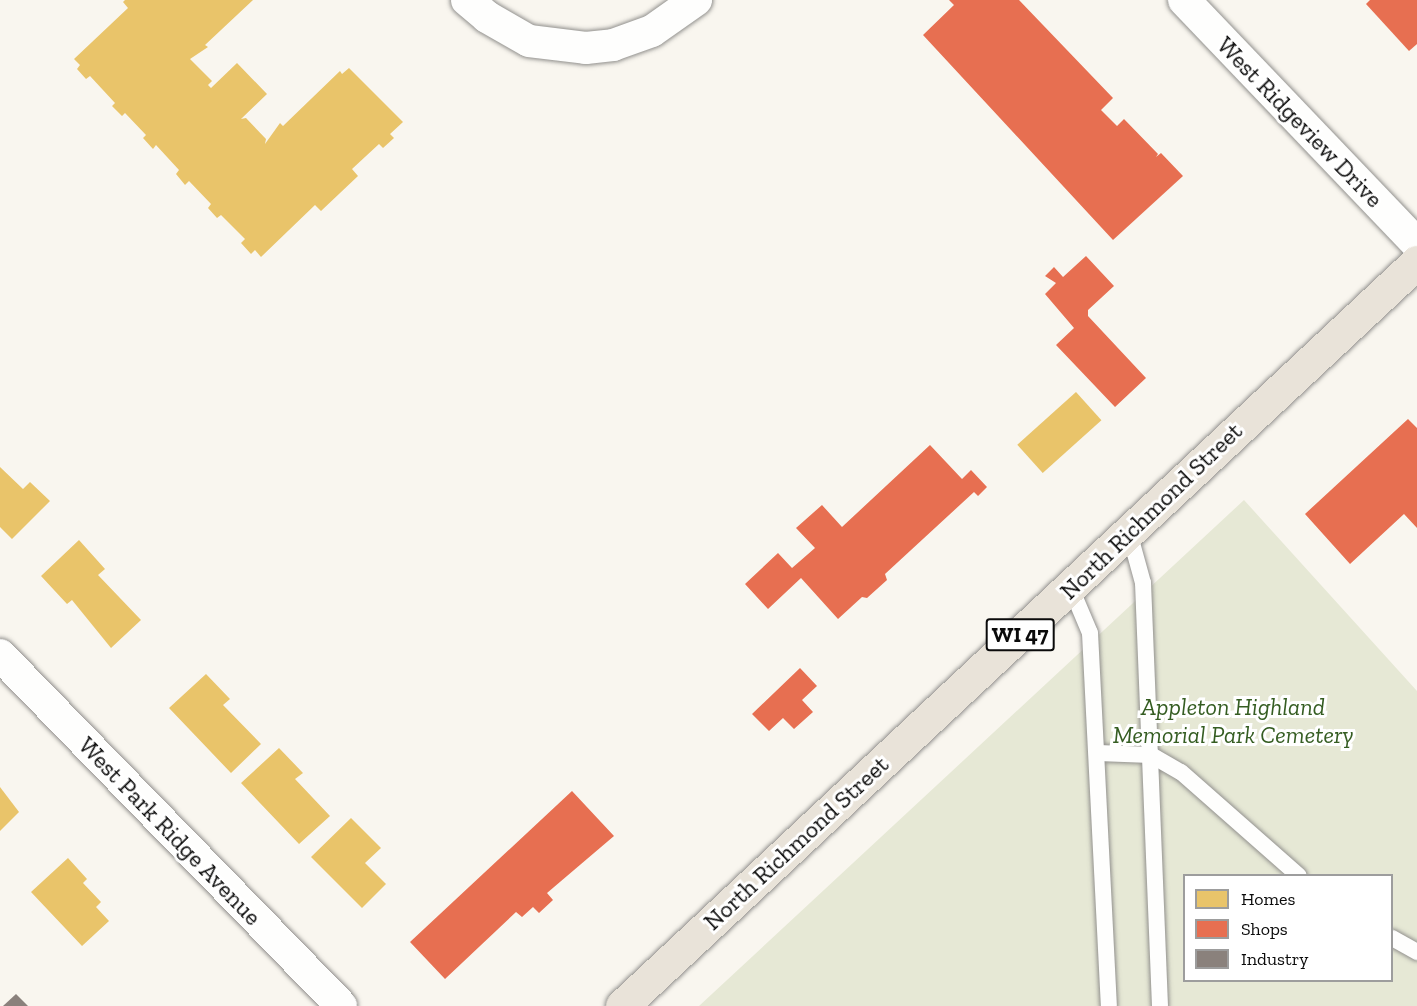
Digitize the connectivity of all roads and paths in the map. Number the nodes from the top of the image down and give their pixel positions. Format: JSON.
{"nodes":[{"id":1,"x":467,"y":0,"type":"edge"},
{"id":2,"x":696,"y":0,"type":"edge"},
{"id":3,"x":1184,"y":0,"type":"edge"},
{"id":4,"x":1417,"y":244,"type":"edge"},
{"id":5,"x":1417,"y":262,"type":"edge"},
{"id":6,"x":1129,"y":532,"type":"junction"},
{"id":7,"x":1071,"y":588,"type":"junction"},
{"id":8,"x":0,"y":655,"type":"edge"},
{"id":9,"x":1098,"y":753,"type":"junction"},
{"id":10,"x":1151,"y":755,"type":"junction"},
{"id":11,"x":1297,"y":874,"type":"edge"},
{"id":12,"x":1393,"y":939,"type":"edge"},
{"id":13,"x":1417,"y":952,"type":"edge"},
{"id":14,"x":340,"y":1006,"type":"edge"},
{"id":15,"x":622,"y":1006,"type":"edge"},
{"id":16,"x":1109,"y":1006,"type":"edge"},
{"id":17,"x":1160,"y":1006,"type":"edge"}],
"edges":[{"from":1,"to":2,"type":"street"},
{"from":3,"to":4,"type":"street","name":"West Ridgeview Drive"},
{"from":5,"to":6,"type":"main road","name":"North Richmond Street","number":"WI 47"},
{"from":6,"to":7,"type":"main road","name":"North Richmond Street","number":"WI 47"},
{"from":6,"to":10,"type":"lane"},
{"from":7,"to":9,"type":"lane"},
{"from":7,"to":15,"type":"main road","name":"North Richmond Street","number":"WI 47"},
{"from":8,"to":14,"type":"street","name":"West Park Ridge Avenue"},
{"from":9,"to":10,"type":"lane"},
{"from":9,"to":16,"type":"lane"},
{"from":10,"to":11,"type":"lane"},
{"from":10,"to":17,"type":"lane"},
{"from":12,"to":13,"type":"lane"}]}
